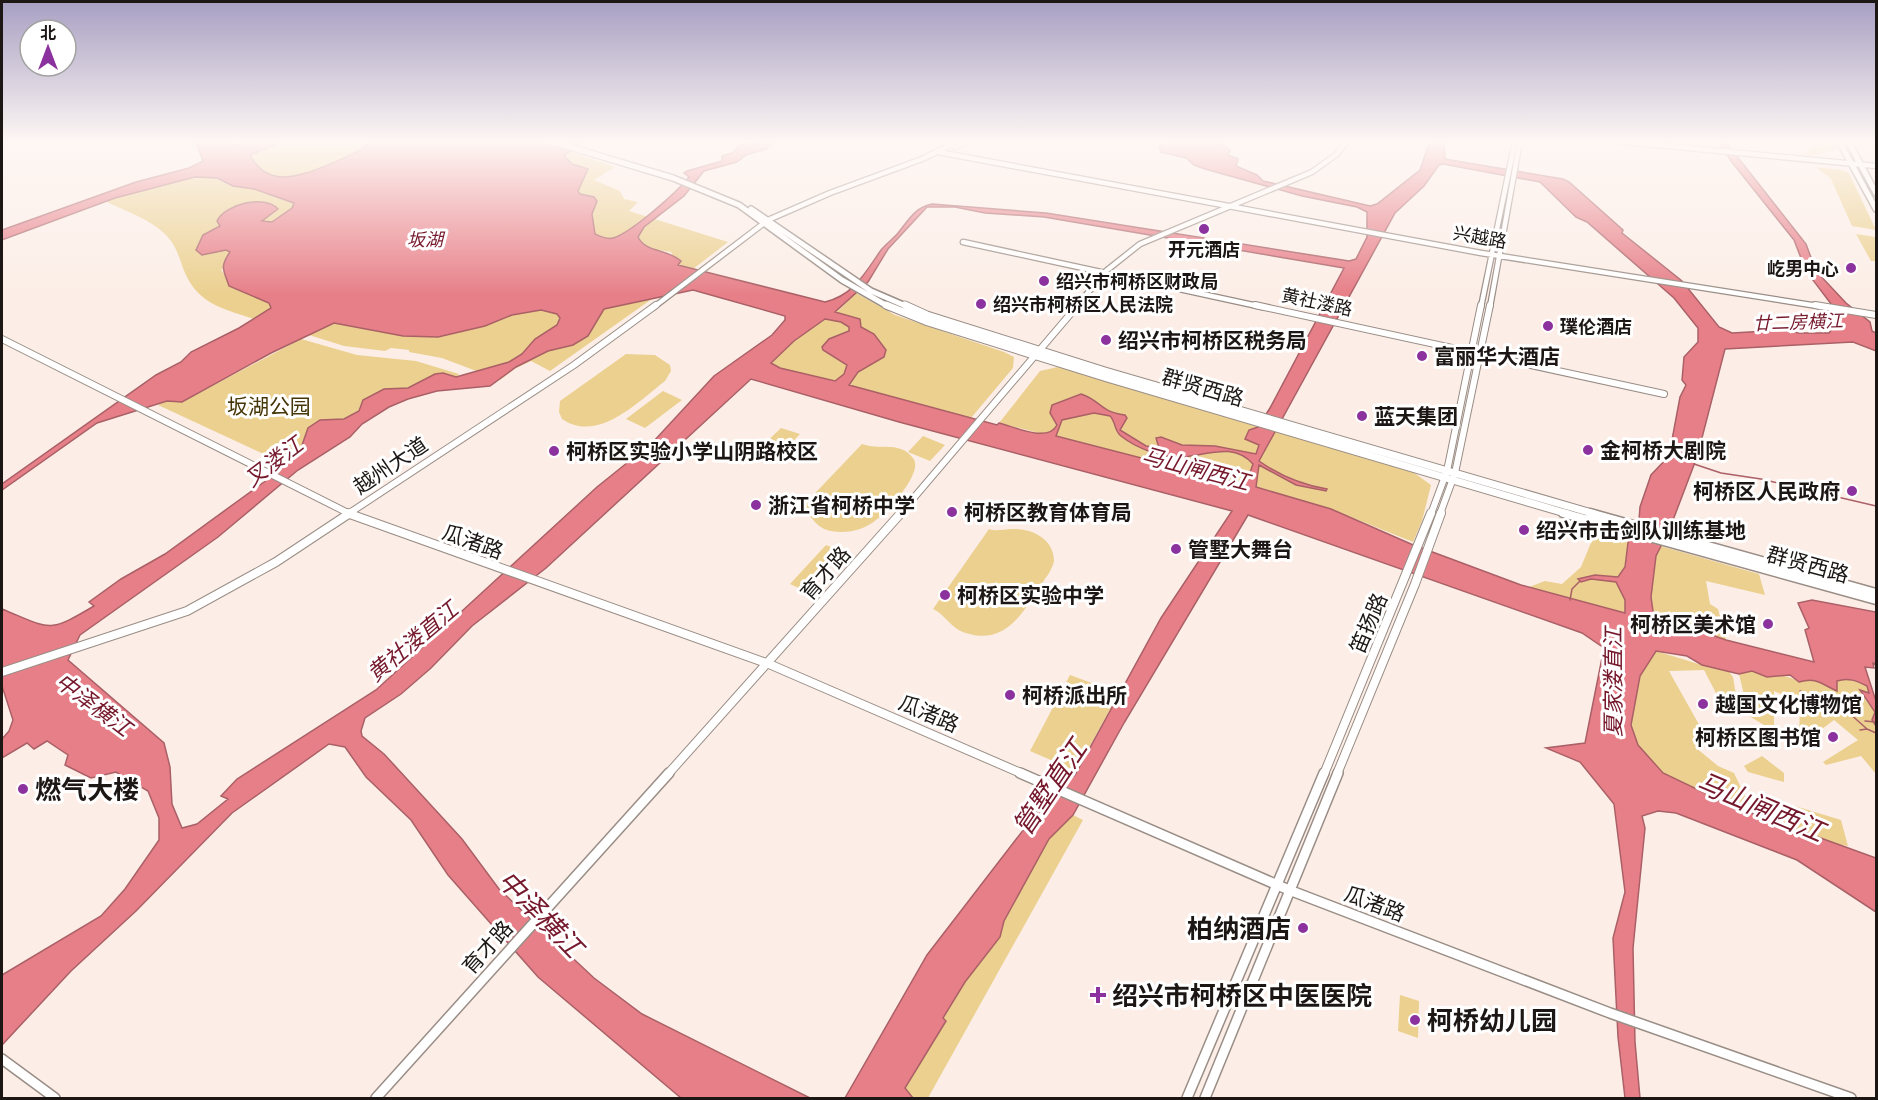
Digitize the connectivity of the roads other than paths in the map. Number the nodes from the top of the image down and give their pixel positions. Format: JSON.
{"nodes":[{"id":1,"x":712,"y":192,"type":"edge"},
{"id":2,"x":846,"y":192,"type":"edge"},
{"id":3,"x":1158,"y":192,"type":"edge"},
{"id":4,"x":1267,"y":192,"type":"edge"},
{"id":5,"x":1506,"y":192,"type":"edge"},
{"id":6,"x":1508,"y":192,"type":"edge"},
{"id":7,"x":1867,"y":192,"type":"edge"},
{"id":8,"x":1262,"y":194,"type":"junction"},
{"id":9,"x":1194,"y":199,"type":"junction"},
{"id":10,"x":1228,"y":205,"type":"junction"},
{"id":11,"x":1876,"y":209,"type":"edge"},
{"id":12,"x":1274,"y":214,"type":"junction"},
{"id":13,"x":1201,"y":216,"type":"junction"},
{"id":14,"x":769,"y":223,"type":"junction"},
{"id":15,"x":963,"y":242,"type":"dead end"},
{"id":16,"x":1490,"y":254,"type":"junction"},
{"id":17,"x":1500,"y":256,"type":"junction"},
{"id":18,"x":1106,"y":271,"type":"junction"},
{"id":19,"x":1876,"y":315,"type":"edge"},
{"id":20,"x":2,"y":339,"type":"edge"},
{"id":21,"x":1471,"y":350,"type":"junction"},
{"id":22,"x":1480,"y":352,"type":"junction"},
{"id":23,"x":1038,"y":354,"type":"junction"},
{"id":24,"x":1664,"y":394,"type":"dead end"},
{"id":25,"x":1450,"y":475,"type":"junction"},
{"id":26,"x":349,"y":514,"type":"junction"},
{"id":27,"x":1665,"y":539,"type":"junction"},
{"id":28,"x":1876,"y":593,"type":"edge"},
{"id":29,"x":1876,"y":600,"type":"edge"},
{"id":30,"x":769,"y":664,"type":"junction"},
{"id":31,"x":2,"y":672,"type":"edge"},
{"id":32,"x":1277,"y":884,"type":"junction"},
{"id":33,"x":1289,"y":890,"type":"junction"},
{"id":34,"x":2,"y":1059,"type":"edge"},
{"id":35,"x":55,"y":1098,"type":"edge"},
{"id":36,"x":376,"y":1098,"type":"edge"},
{"id":37,"x":1186,"y":1098,"type":"edge"},
{"id":38,"x":1204,"y":1098,"type":"edge"},
{"id":39,"x":1851,"y":1098,"type":"edge"}],
"edges":[{"from":1,"to":14,"type":"main road","name":"群贤西路"},
{"from":2,"to":14,"type":"street","name":"越州大道"},
{"from":3,"to":9,"type":"street","name":"兴越路"},
{"from":4,"to":8,"type":"street","name":"育才路"},
{"from":5,"to":16,"type":"street","name":"笛扬路"},
{"from":6,"to":17,"type":"street","name":"笛扬路"},
{"from":7,"to":11,"type":"main road"},
{"from":8,"to":10,"type":"street","name":"育才路"},
{"from":8,"to":12,"type":"street"},
{"from":9,"to":10,"type":"street","name":"兴越路"},
{"from":9,"to":13,"type":"street"},
{"from":10,"to":12,"type":"street","name":"兴越路"},
{"from":10,"to":13,"type":"street","name":"育才路"},
{"from":12,"to":16,"type":"street","name":"兴越路"},
{"from":13,"to":18,"type":"street","name":"育才路"},
{"from":14,"to":23,"type":"main road","name":"群贤西路"},
{"from":14,"to":26,"type":"street","name":"越州大道"},
{"from":15,"to":18,"type":"street","name":"黄社溇路"},
{"from":16,"to":17,"type":"street","name":"兴越路"},
{"from":16,"to":21,"type":"street","name":"笛扬路"},
{"from":17,"to":19,"type":"street","name":"兴越路"},
{"from":17,"to":22,"type":"street","name":"笛扬路"},
{"from":18,"to":21,"type":"street","name":"黄社溇路"},
{"from":18,"to":23,"type":"street","name":"育才路"},
{"from":20,"to":26,"type":"street","name":"瓜渚路"},
{"from":21,"to":22,"type":"street","name":"黄社溇路"},
{"from":21,"to":25,"type":"street","name":"笛扬路"},
{"from":22,"to":24,"type":"street","name":"黄社溇路"},
{"from":22,"to":25,"type":"street","name":"笛扬路"},
{"from":23,"to":25,"type":"main road","name":"群贤西路"},
{"from":23,"to":30,"type":"street","name":"育才路"},
{"from":25,"to":27,"type":"main road","name":"群贤西路"},
{"from":25,"to":32,"type":"street","name":"笛扬路"},
{"from":25,"to":33,"type":"street","name":"笛扬路"},
{"from":26,"to":30,"type":"street","name":"瓜渚路"},
{"from":26,"to":31,"type":"street","name":"越州大道"},
{"from":27,"to":28,"type":"main road","name":"群贤西路"},
{"from":27,"to":29,"type":"main road","name":"群贤西路"},
{"from":30,"to":32,"type":"street","name":"瓜渚路"},
{"from":30,"to":36,"type":"street","name":"育才路"},
{"from":32,"to":33,"type":"street","name":"瓜渚路"},
{"from":32,"to":37,"type":"street","name":"笛扬路"},
{"from":33,"to":38,"type":"street","name":"笛扬路"},
{"from":33,"to":39,"type":"street","name":"瓜渚路"},
{"from":34,"to":35,"type":"street"}]}
